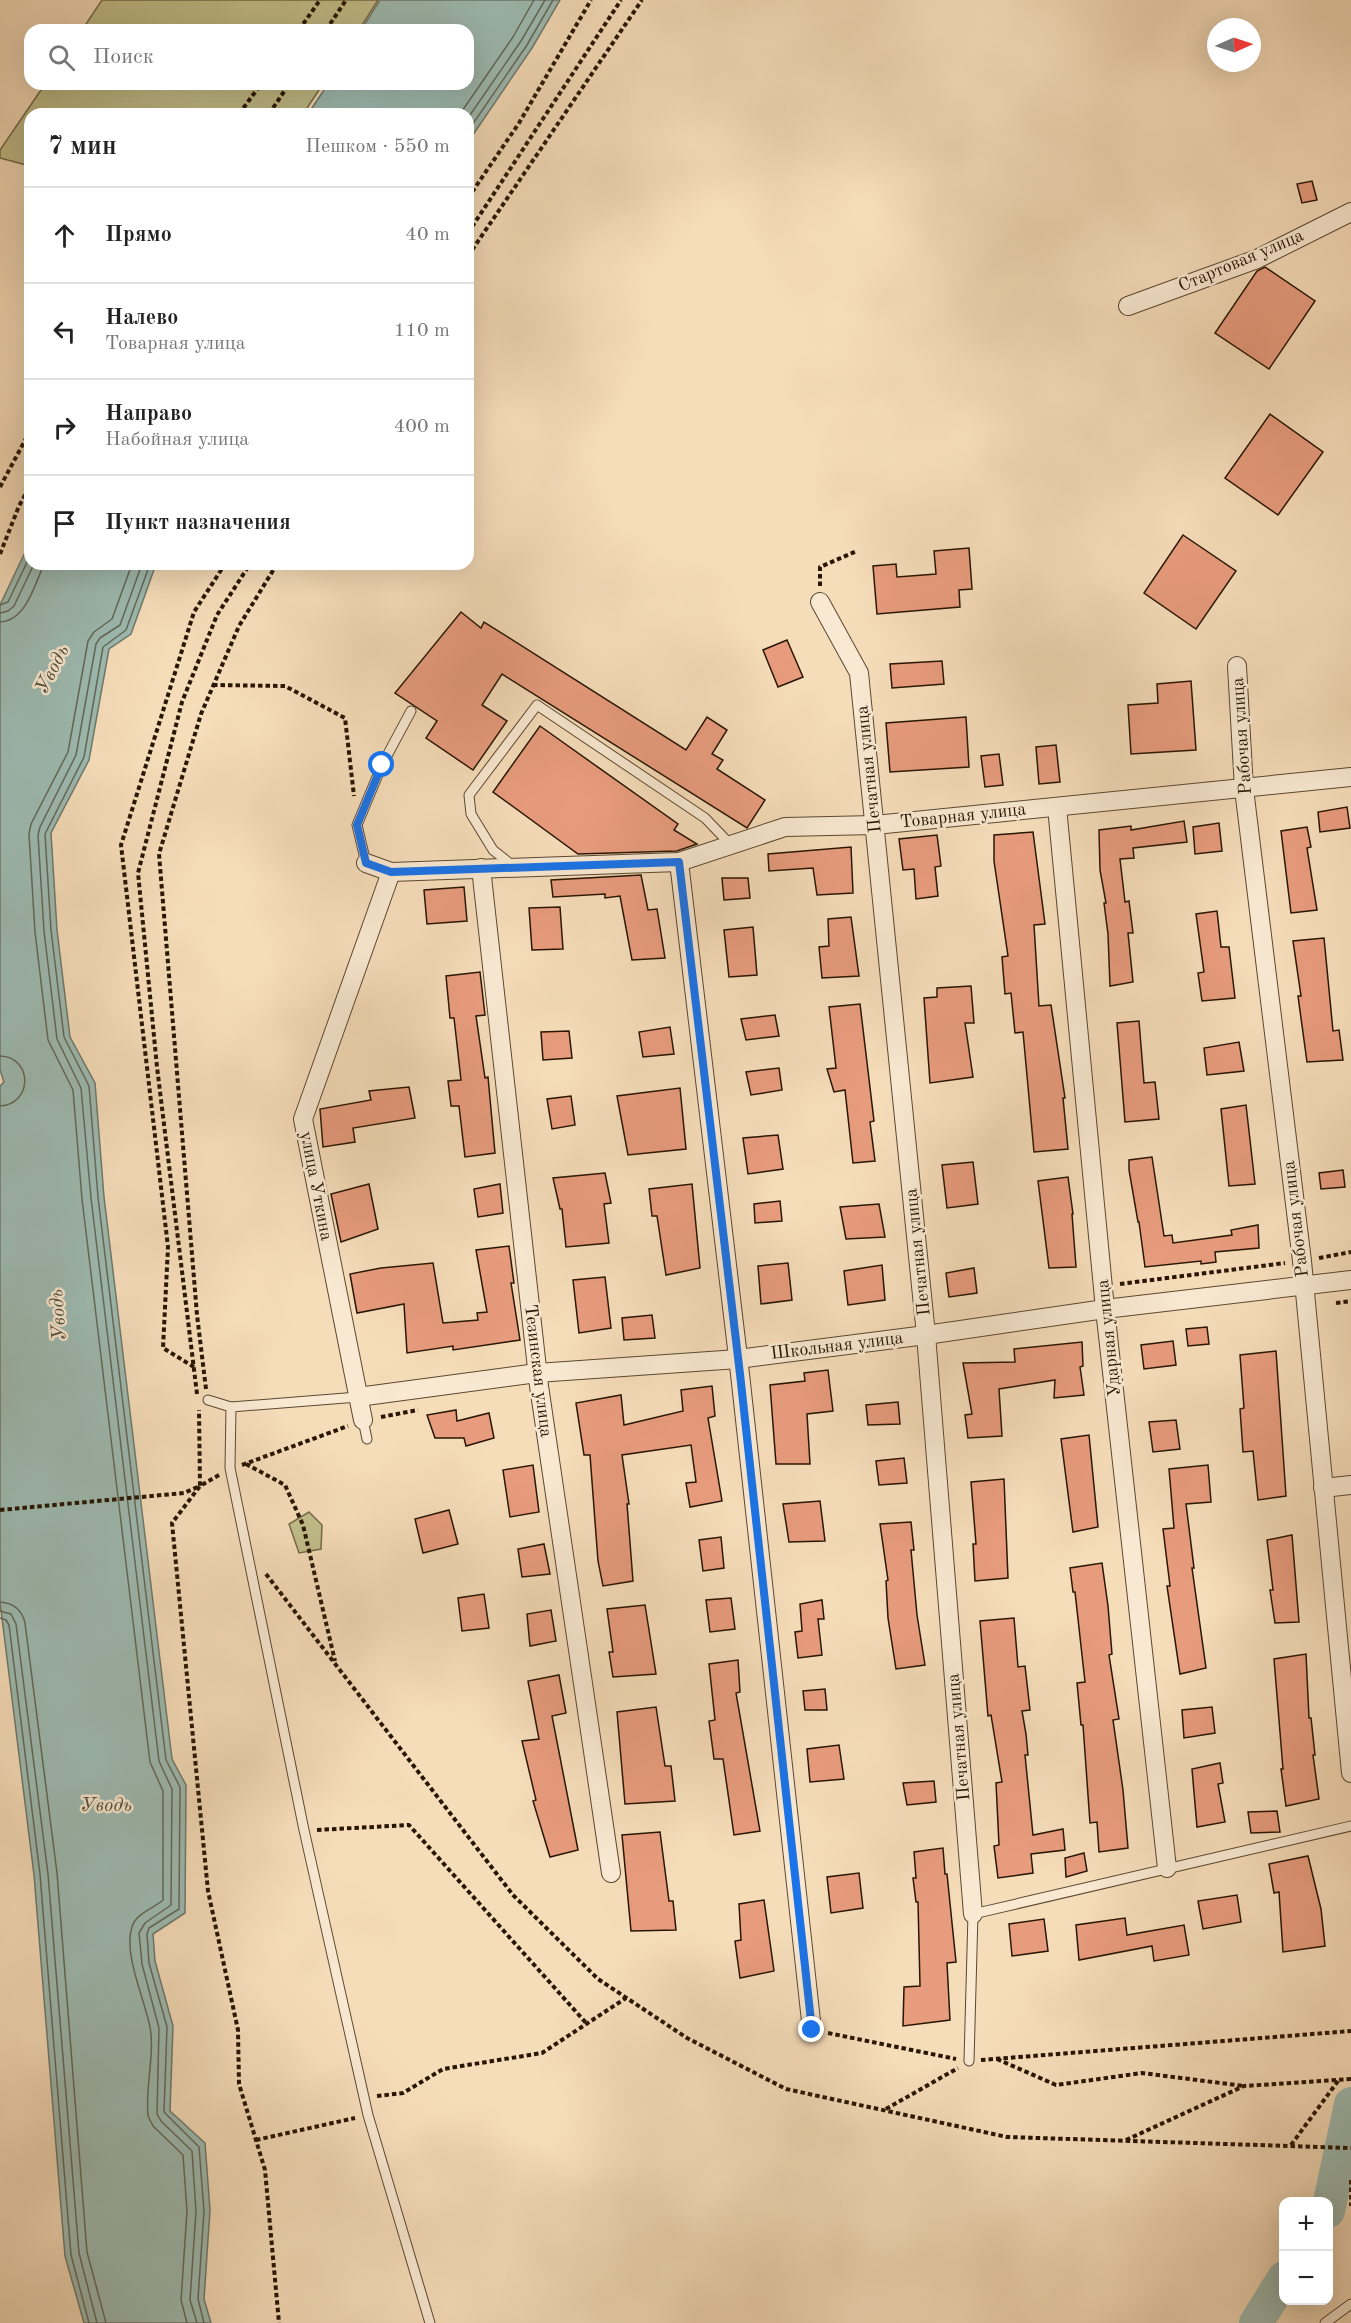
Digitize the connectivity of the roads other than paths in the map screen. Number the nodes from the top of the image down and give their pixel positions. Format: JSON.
{"nodes":[{"id":1,"x":1351,"y":212,"type":"edge"},
{"id":2,"x":1128,"y":306,"type":"dead end"},
{"id":3,"x":820,"y":602,"type":"road end"},
{"id":4,"x":1238,"y":666,"type":"dead end"},
{"id":5,"x":411,"y":711,"type":"dead end"},
{"id":6,"x":1351,"y":777,"type":"edge"},
{"id":7,"x":1244,"y":789,"type":"junction"},
{"id":8,"x":1057,"y":807,"type":"junction"},
{"id":9,"x":874,"y":825,"type":"junction"},
{"id":10,"x":731,"y":845,"type":"junction"},
{"id":11,"x":679,"y":862,"type":"junction"},
{"id":12,"x":366,"y":863,"type":"joint"},
{"id":13,"x":514,"y":867,"type":"junction"},
{"id":14,"x":481,"y":868,"type":"junction"},
{"id":15,"x":391,"y":872,"type":"junction"},
{"id":16,"x":1351,"y":1280,"type":"edge"},
{"id":17,"x":1304,"y":1285,"type":"junction"},
{"id":18,"x":1105,"y":1309,"type":"junction"},
{"id":19,"x":926,"y":1335,"type":"junction"},
{"id":20,"x":738,"y":1359,"type":"junction"},
{"id":21,"x":537,"y":1373,"type":"junction"},
{"id":22,"x":358,"y":1397,"type":"junction"},
{"id":23,"x":208,"y":1400,"type":"road end"},
{"id":24,"x":231,"y":1407,"type":"junction"},
{"id":25,"x":363,"y":1420,"type":"joint"},
{"id":26,"x":367,"y":1439,"type":"dead end"},
{"id":27,"x":1351,"y":1485,"type":"edge"},
{"id":28,"x":1323,"y":1488,"type":"junction"},
{"id":29,"x":1351,"y":1773,"type":"edge"},
{"id":30,"x":1351,"y":1826,"type":"edge"},
{"id":31,"x":1167,"y":1868,"type":"junction"},
{"id":32,"x":611,"y":1873,"type":"dead end"},
{"id":33,"x":973,"y":1914,"type":"junction"},
{"id":34,"x":812,"y":2030,"type":"road end"},
{"id":35,"x":969,"y":2061,"type":"road end"},
{"id":36,"x":1351,"y":2304,"type":"edge"},
{"id":37,"x":430,"y":2323,"type":"edge"},
{"id":38,"x":1324,"y":2323,"type":"edge"}],
"edges":[{"from":1,"to":2,"type":"street","name":"Стартовая улица"},
{"from":3,"to":9,"type":"street","name":"Печатная улица"},
{"from":4,"to":7,"type":"street","name":"Рабочая улица"},
{"from":5,"to":12,"type":"lane"},
{"from":6,"to":7,"type":"street","name":"Товарная улица"},
{"from":7,"to":8,"type":"street","name":"Товарная улица"},
{"from":7,"to":17,"type":"street","name":"Рабочая улица"},
{"from":8,"to":9,"type":"street","name":"Товарная улица"},
{"from":8,"to":18,"type":"street","name":"Ударная улица"},
{"from":9,"to":10,"type":"street","name":"Товарная улица"},
{"from":9,"to":19,"type":"street","name":"Печатная улица"},
{"from":10,"to":11,"type":"street","name":"Товарная улица"},
{"from":10,"to":13,"type":"lane"},
{"from":11,"to":13,"type":"street","name":"Товарная улица"},
{"from":11,"to":20,"type":"street"},
{"from":12,"to":15,"type":"street","name":"Товарная улица"},
{"from":13,"to":14,"type":"street","name":"Товарная улица"},
{"from":14,"to":15,"type":"street","name":"Товарная улица"},
{"from":14,"to":21,"type":"street","name":"Тезинская улица"},
{"from":15,"to":22,"type":"street","name":"улица Уткина"},
{"from":16,"to":17,"type":"street","name":"Школьная улица"},
{"from":17,"to":18,"type":"street","name":"Школьная улица"},
{"from":17,"to":28,"type":"street","name":"Рабочая улица"},
{"from":18,"to":19,"type":"street","name":"Школьная улица"},
{"from":18,"to":31,"type":"street","name":"Ударная улица"},
{"from":19,"to":20,"type":"street","name":"Школьная улица"},
{"from":19,"to":33,"type":"street","name":"Печатная улица"},
{"from":20,"to":21,"type":"street","name":"Школьная улица"},
{"from":20,"to":34,"type":"street"},
{"from":21,"to":22,"type":"street","name":"Школьная улица"},
{"from":21,"to":32,"type":"street","name":"Тезинская улица"},
{"from":22,"to":24,"type":"lane"},
{"from":22,"to":25,"type":"street","name":"улица Уткина"},
{"from":23,"to":24,"type":"lane"},
{"from":24,"to":37,"type":"lane"},
{"from":25,"to":26,"type":"lane","name":"улица Уткина"},
{"from":27,"to":28,"type":"street"},
{"from":28,"to":29,"type":"street","name":"Рабочая улица"},
{"from":30,"to":31,"type":"lane"},
{"from":31,"to":33,"type":"lane"},
{"from":33,"to":35,"type":"lane"},
{"from":36,"to":38,"type":"lane"}]}
